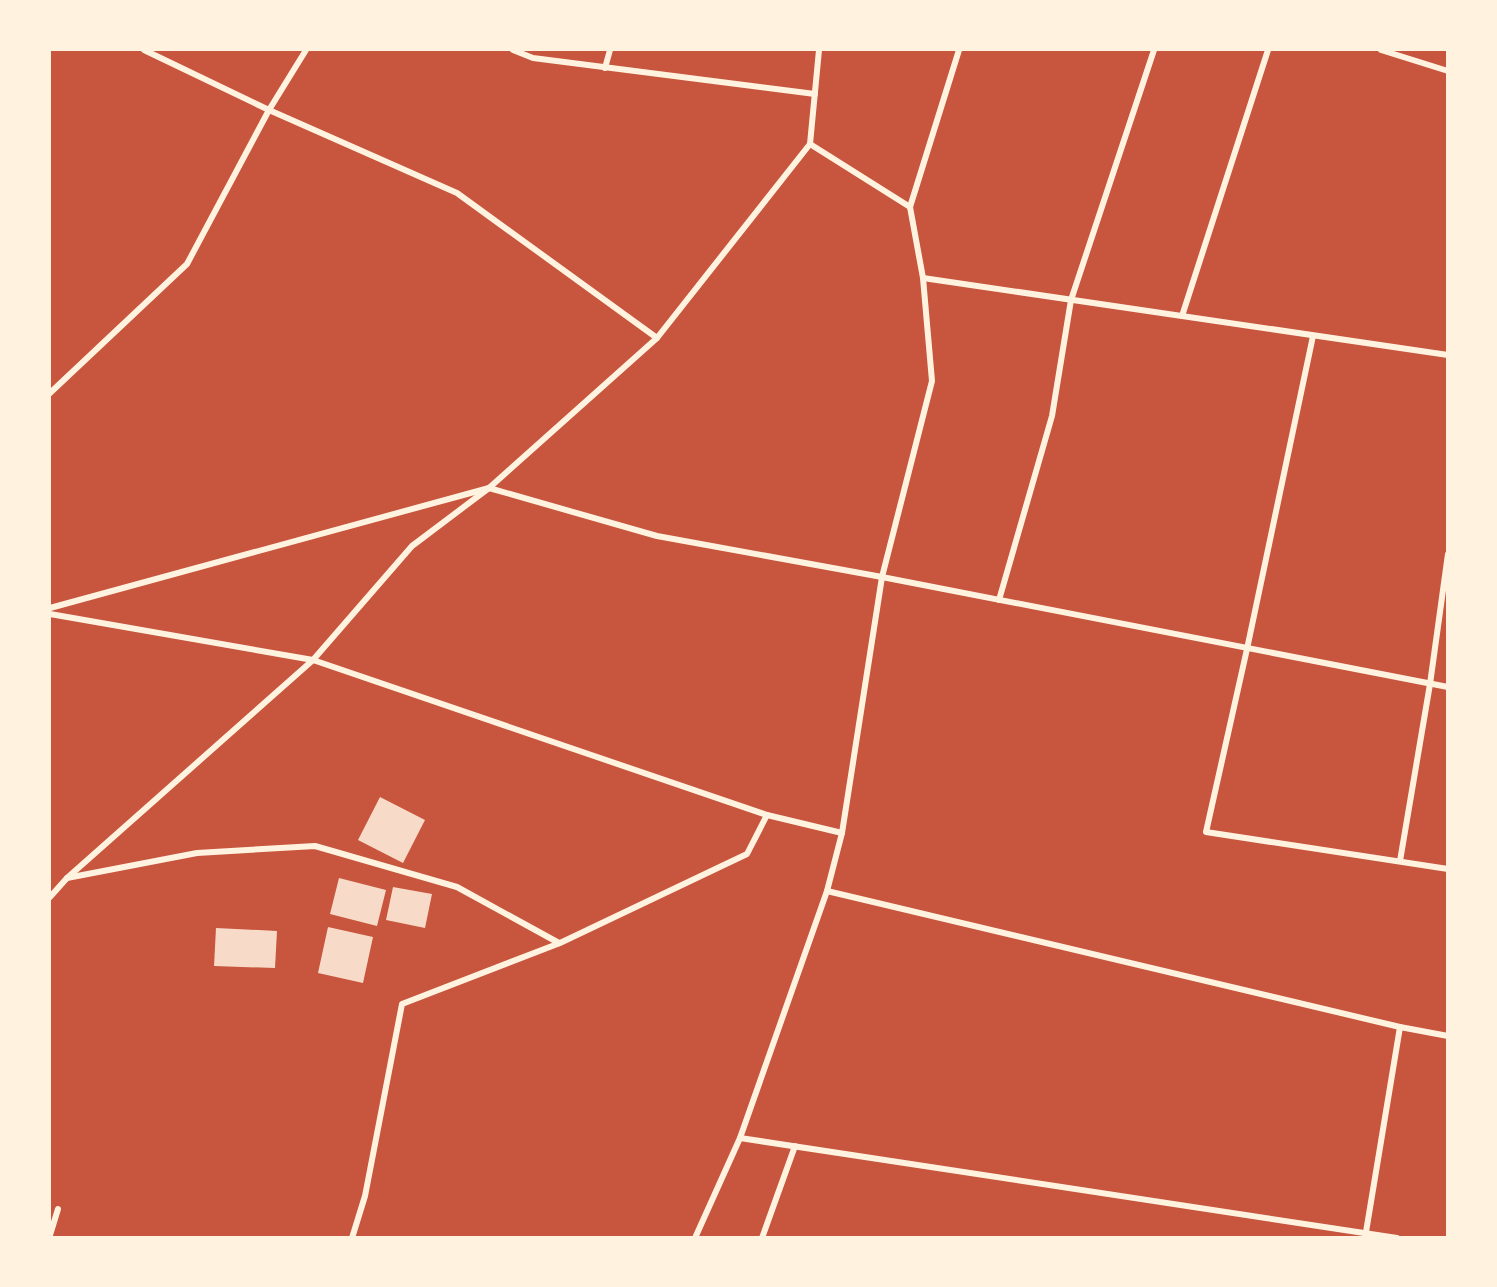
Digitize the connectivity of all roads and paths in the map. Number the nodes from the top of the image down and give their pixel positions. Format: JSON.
{"nodes":[{"id":1,"x":144,"y":50,"type":"edge"},
{"id":2,"x":306,"y":50,"type":"edge"},
{"id":3,"x":513,"y":50,"type":"edge"},
{"id":4,"x":610,"y":50,"type":"edge"},
{"id":5,"x":819,"y":50,"type":"edge"},
{"id":6,"x":959,"y":50,"type":"edge"},
{"id":7,"x":1154,"y":50,"type":"edge"},
{"id":8,"x":1268,"y":50,"type":"edge"},
{"id":9,"x":1381,"y":50,"type":"edge"},
{"id":10,"x":605,"y":68,"type":"junction"},
{"id":11,"x":1448,"y":71,"type":"edge"},
{"id":12,"x":815,"y":94,"type":"junction"},
{"id":13,"x":269,"y":110,"type":"junction"},
{"id":14,"x":810,"y":144,"type":"junction"},
{"id":15,"x":910,"y":207,"type":"junction"},
{"id":16,"x":923,"y":278,"type":"junction"},
{"id":17,"x":1071,"y":300,"type":"junction"},
{"id":18,"x":1182,"y":316,"type":"junction"},
{"id":19,"x":1313,"y":336,"type":"junction"},
{"id":20,"x":657,"y":338,"type":"junction"},
{"id":21,"x":1448,"y":355,"type":"edge"},
{"id":22,"x":50,"y":393,"type":"edge"},
{"id":23,"x":489,"y":488,"type":"junction"},
{"id":24,"x":1448,"y":554,"type":"edge"},
{"id":25,"x":882,"y":577,"type":"junction"},
{"id":26,"x":999,"y":600,"type":"junction"},
{"id":27,"x":50,"y":608,"type":"edge"},
{"id":28,"x":50,"y":614,"type":"edge"},
{"id":29,"x":1247,"y":649,"type":"junction"},
{"id":30,"x":313,"y":660,"type":"junction"},
{"id":31,"x":1430,"y":684,"type":"junction"},
{"id":32,"x":1448,"y":687,"type":"edge"},
{"id":33,"x":768,"y":815,"type":"junction"},
{"id":34,"x":842,"y":833,"type":"junction"},
{"id":35,"x":1400,"y":861,"type":"junction"},
{"id":36,"x":1448,"y":869,"type":"edge"},
{"id":37,"x":67,"y":879,"type":"junction"},
{"id":38,"x":827,"y":891,"type":"junction"},
{"id":39,"x":50,"y":897,"type":"edge"},
{"id":40,"x":560,"y":943,"type":"junction"},
{"id":41,"x":1400,"y":1027,"type":"junction"},
{"id":42,"x":1448,"y":1036,"type":"edge"},
{"id":43,"x":740,"y":1137,"type":"junction"},
{"id":44,"x":795,"y":1146,"type":"junction"},
{"id":45,"x":58,"y":1209,"type":"dead end"},
{"id":46,"x":50,"y":1235,"type":"edge"},
{"id":47,"x":1365,"y":1235,"type":"edge"},
{"id":48,"x":352,"y":1238,"type":"edge"},
{"id":49,"x":695,"y":1238,"type":"edge"},
{"id":50,"x":762,"y":1238,"type":"edge"},
{"id":51,"x":1396,"y":1238,"type":"edge"}],
"edges":[{"from":1,"to":13,"type":"street"},
{"from":2,"to":13,"type":"street"},
{"from":3,"to":10,"type":"street"},
{"from":4,"to":10,"type":"street"},
{"from":5,"to":12,"type":"street"},
{"from":6,"to":15,"type":"street"},
{"from":7,"to":17,"type":"street"},
{"from":8,"to":18,"type":"street"},
{"from":9,"to":11,"type":"street"},
{"from":10,"to":12,"type":"street"},
{"from":12,"to":14,"type":"street"},
{"from":13,"to":20,"type":"street"},
{"from":13,"to":22,"type":"street"},
{"from":14,"to":15,"type":"street"},
{"from":14,"to":20,"type":"street"},
{"from":15,"to":16,"type":"street"},
{"from":16,"to":17,"type":"street"},
{"from":16,"to":25,"type":"street"},
{"from":17,"to":18,"type":"street"},
{"from":17,"to":26,"type":"street"},
{"from":18,"to":19,"type":"street"},
{"from":19,"to":21,"type":"street"},
{"from":19,"to":29,"type":"street"},
{"from":20,"to":23,"type":"street"},
{"from":23,"to":25,"type":"street"},
{"from":23,"to":27,"type":"street"},
{"from":23,"to":30,"type":"street"},
{"from":24,"to":31,"type":"street"},
{"from":25,"to":26,"type":"street"},
{"from":25,"to":34,"type":"street"},
{"from":26,"to":29,"type":"street"},
{"from":28,"to":30,"type":"street"},
{"from":29,"to":31,"type":"street"},
{"from":29,"to":35,"type":"street"},
{"from":30,"to":33,"type":"street"},
{"from":30,"to":37,"type":"street"},
{"from":31,"to":32,"type":"street"},
{"from":31,"to":35,"type":"street"},
{"from":33,"to":34,"type":"street"},
{"from":33,"to":40,"type":"street"},
{"from":34,"to":38,"type":"street"},
{"from":35,"to":36,"type":"street"},
{"from":37,"to":39,"type":"street"},
{"from":37,"to":40,"type":"street"},
{"from":38,"to":41,"type":"street"},
{"from":38,"to":43,"type":"street"},
{"from":40,"to":48,"type":"street"},
{"from":41,"to":42,"type":"street"},
{"from":41,"to":47,"type":"street"},
{"from":43,"to":44,"type":"street"},
{"from":43,"to":49,"type":"street"},
{"from":44,"to":47,"type":"street"},
{"from":44,"to":50,"type":"street"},
{"from":45,"to":46,"type":"street"},
{"from":47,"to":51,"type":"street"}]}
